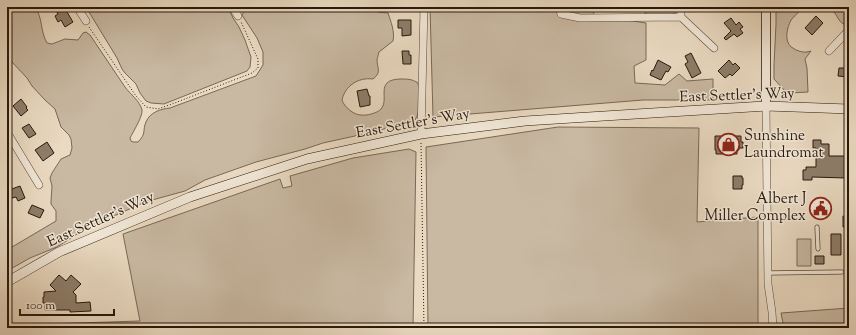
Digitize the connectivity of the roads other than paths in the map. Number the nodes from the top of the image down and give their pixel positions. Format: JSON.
{"nodes":[{"id":1,"x":77,"y":7,"type":"edge"},
{"id":2,"x":232,"y":7,"type":"edge"},
{"id":3,"x":424,"y":7,"type":"edge"},
{"id":4,"x":559,"y":7,"type":"edge"},
{"id":5,"x":681,"y":7,"type":"edge"},
{"id":6,"x":766,"y":7,"type":"edge"},
{"id":7,"x":238,"y":16,"type":"road end"},
{"id":8,"x":681,"y":18,"type":"junction"},
{"id":9,"x":86,"y":21,"type":"road end"},
{"id":10,"x":849,"y":30,"type":"edge"},
{"id":11,"x":714,"y":48,"type":"dead end"},
{"id":12,"x":829,"y":50,"type":"dead end"},
{"id":13,"x":766,"y":106,"type":"junction"},
{"id":14,"x":849,"y":109,"type":"edge"},
{"id":15,"x":421,"y":134,"type":"junction"},
{"id":16,"x":7,"y":135,"type":"edge"},
{"id":17,"x":39,"y":185,"type":"dead end"},
{"id":18,"x":817,"y":227,"type":"dead end"},
{"id":19,"x":818,"y":249,"type":"dead end"},
{"id":20,"x":842,"y":272,"type":"dead end"},
{"id":21,"x":768,"y":273,"type":"junction"},
{"id":22,"x":7,"y":282,"type":"edge"},
{"id":23,"x":773,"y":328,"type":"edge"}],
"edges":[{"from":1,"to":9,"type":"street"},
{"from":2,"to":7,"type":"street"},
{"from":3,"to":15,"type":"street"},
{"from":4,"to":8,"type":"street"},
{"from":5,"to":8,"type":"street"},
{"from":6,"to":13,"type":"street"},
{"from":8,"to":11,"type":"street"},
{"from":10,"to":12,"type":"street"},
{"from":13,"to":14,"type":"main road","name":"East Settler's Way"},
{"from":13,"to":15,"type":"main road","name":"East Settler's Way"},
{"from":13,"to":21,"type":"street"},
{"from":15,"to":22,"type":"main road","name":"East Settler's Way"},
{"from":16,"to":17,"type":"street"},
{"from":18,"to":19,"type":"lane"},
{"from":20,"to":21,"type":"lane"},
{"from":21,"to":23,"type":"street"}]}
